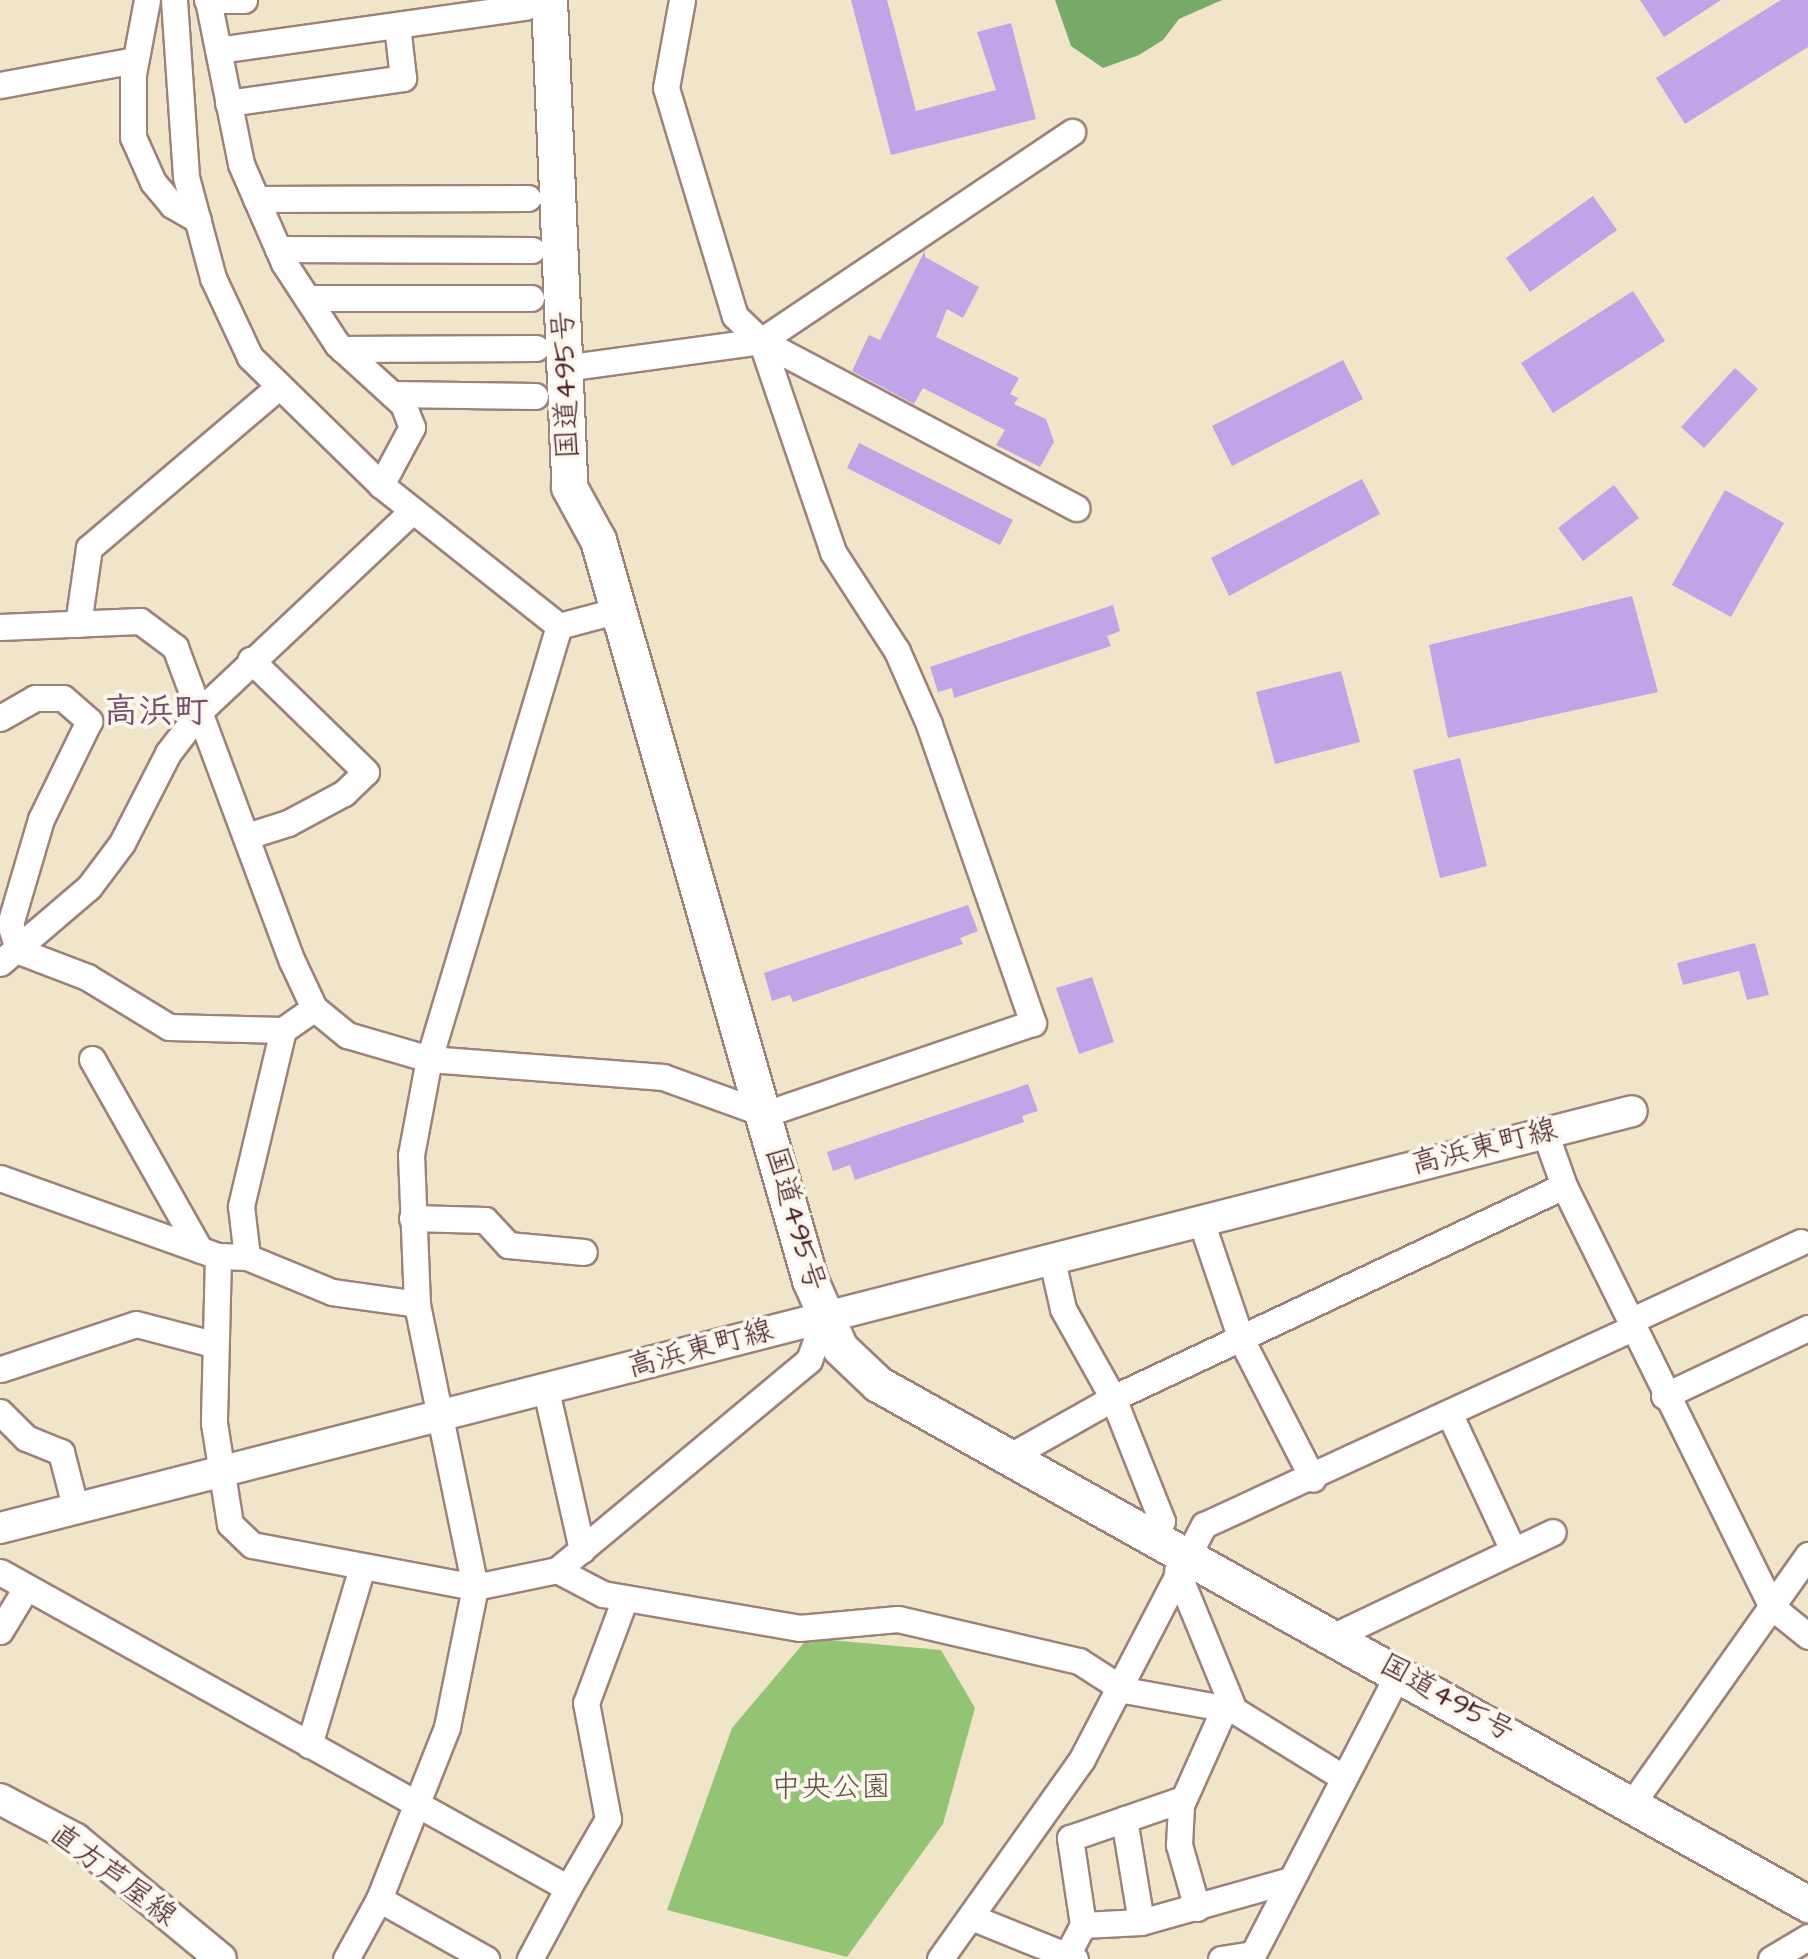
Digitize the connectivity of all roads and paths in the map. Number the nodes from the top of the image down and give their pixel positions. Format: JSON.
{"nodes":[{"id":1,"x":147,"y":0,"type":"edge"},
{"id":2,"x":174,"y":0,"type":"edge"},
{"id":3,"x":244,"y":0,"type":"edge"},
{"id":4,"x":682,"y":0,"type":"edge"},
{"id":5,"x":208,"y":2,"type":"edge"},
{"id":6,"x":537,"y":4,"type":"edge"},
{"id":7,"x":397,"y":25,"type":"junction"},
{"id":8,"x":218,"y":50,"type":"junction"},
{"id":9,"x":135,"y":60,"type":"junction"},
{"id":10,"x":0,"y":85,"type":"edge"},
{"id":11,"x":228,"y":103,"type":"junction"},
{"id":12,"x":1072,"y":132,"type":"dead end"},
{"id":13,"x":528,"y":198,"type":"dead end"},
{"id":14,"x":256,"y":199,"type":"junction"},
{"id":15,"x":198,"y":220,"type":"junction"},
{"id":16,"x":278,"y":249,"type":"junction"},
{"id":17,"x":532,"y":250,"type":"dead end"},
{"id":18,"x":307,"y":298,"type":"junction"},
{"id":19,"x":531,"y":298,"type":"dead end"},
{"id":20,"x":761,"y":341,"type":"junction"},
{"id":21,"x":342,"y":349,"type":"junction"},
{"id":22,"x":550,"y":358,"type":"junction"},
{"id":23,"x":278,"y":387,"type":"junction"},
{"id":24,"x":392,"y":394,"type":"junction"},
{"id":25,"x":535,"y":396,"type":"dead end"},
{"id":26,"x":381,"y":485,"type":"junction"},
{"id":27,"x":1078,"y":508,"type":"dead end"},
{"id":28,"x":412,"y":511,"type":"junction"},
{"id":29,"x":615,"y":610,"type":"junction"},
{"id":30,"x":78,"y":624,"type":"junction"},
{"id":31,"x":0,"y":626,"type":"edge"},
{"id":32,"x":559,"y":626,"type":"junction"},
{"id":33,"x":251,"y":660,"type":"junction"},
{"id":34,"x":202,"y":708,"type":"junction"},
{"id":35,"x":0,"y":718,"type":"edge"},
{"id":36,"x":247,"y":836,"type":"junction"},
{"id":37,"x":10,"y":957,"type":"edge"},
{"id":38,"x":314,"y":1008,"type":"junction"},
{"id":39,"x":284,"y":1030,"type":"junction"},
{"id":40,"x":92,"y":1059,"type":"dead end"},
{"id":41,"x":429,"y":1059,"type":"junction"},
{"id":42,"x":1632,"y":1111,"type":"dead end"},
{"id":43,"x":764,"y":1114,"type":"junction"},
{"id":44,"x":1544,"y":1130,"type":"junction"},
{"id":45,"x":0,"y":1178,"type":"edge"},
{"id":46,"x":1564,"y":1186,"type":"junction"},
{"id":47,"x":412,"y":1218,"type":"junction"},
{"id":48,"x":1200,"y":1221,"type":"junction"},
{"id":49,"x":1801,"y":1242,"type":"dead end"},
{"id":50,"x":584,"y":1252,"type":"dead end"},
{"id":51,"x":209,"y":1253,"type":"junction"},
{"id":52,"x":247,"y":1257,"type":"junction"},
{"id":53,"x":1052,"y":1260,"type":"junction"},
{"id":54,"x":417,"y":1304,"type":"junction"},
{"id":55,"x":825,"y":1316,"type":"junction"},
{"id":56,"x":1631,"y":1325,"type":"junction"},
{"id":57,"x":1808,"y":1328,"type":"edge"},
{"id":58,"x":1241,"y":1339,"type":"junction"},
{"id":59,"x":213,"y":1344,"type":"junction"},
{"id":60,"x":0,"y":1350,"type":"edge"},
{"id":61,"x":0,"y":1372,"type":"edge"},
{"id":62,"x":546,"y":1390,"type":"junction"},
{"id":63,"x":1664,"y":1396,"type":"junction"},
{"id":64,"x":1113,"y":1398,"type":"junction"},
{"id":65,"x":0,"y":1412,"type":"edge"},
{"id":66,"x":1450,"y":1414,"type":"junction"},
{"id":67,"x":438,"y":1419,"type":"junction"},
{"id":68,"x":1012,"y":1455,"type":"junction"},
{"id":69,"x":218,"y":1476,"type":"junction"},
{"id":70,"x":1312,"y":1479,"type":"junction"},
{"id":71,"x":76,"y":1510,"type":"junction"},
{"id":72,"x":7,"y":1520,"type":"edge"},
{"id":73,"x":1553,"y":1532,"type":"dead end"},
{"id":74,"x":1153,"y":1535,"type":"junction"},
{"id":75,"x":582,"y":1550,"type":"junction"},
{"id":76,"x":1514,"y":1550,"type":"junction"},
{"id":77,"x":1808,"y":1555,"type":"edge"},
{"id":78,"x":1182,"y":1562,"type":"junction"},
{"id":79,"x":362,"y":1566,"type":"junction"},
{"id":80,"x":557,"y":1570,"type":"junction"},
{"id":81,"x":0,"y":1572,"type":"edge"},
{"id":82,"x":475,"y":1587,"type":"junction"},
{"id":83,"x":26,"y":1588,"type":"junction"},
{"id":84,"x":625,"y":1598,"type":"junction"},
{"id":85,"x":1772,"y":1607,"type":"junction"},
{"id":86,"x":0,"y":1631,"type":"edge"},
{"id":87,"x":1334,"y":1636,"type":"junction"},
{"id":88,"x":1808,"y":1636,"type":"edge"},
{"id":89,"x":1399,"y":1672,"type":"junction"},
{"id":90,"x":1124,"y":1690,"type":"junction"},
{"id":91,"x":1229,"y":1709,"type":"junction"},
{"id":92,"x":310,"y":1744,"type":"junction"},
{"id":93,"x":1344,"y":1778,"type":"junction"},
{"id":94,"x":0,"y":1799,"type":"edge"},
{"id":95,"x":1183,"y":1799,"type":"junction"},
{"id":96,"x":416,"y":1802,"type":"junction"},
{"id":97,"x":1633,"y":1802,"type":"junction"},
{"id":98,"x":1124,"y":1819,"type":"junction"},
{"id":99,"x":1290,"y":1880,"type":"junction"},
{"id":100,"x":568,"y":1888,"type":"junction"},
{"id":101,"x":380,"y":1899,"type":"junction"},
{"id":102,"x":1808,"y":1904,"type":"edge"},
{"id":103,"x":1196,"y":1908,"type":"junction"},
{"id":104,"x":971,"y":1917,"type":"junction"},
{"id":105,"x":1141,"y":1922,"type":"junction"},
{"id":106,"x":1083,"y":1925,"type":"junction"},
{"id":107,"x":1808,"y":1937,"type":"edge"},
{"id":108,"x":1072,"y":1957,"type":"edge"},
{"id":109,"x":222,"y":1959,"type":"edge"},
{"id":110,"x":346,"y":1959,"type":"edge"},
{"id":111,"x":486,"y":1959,"type":"edge"},
{"id":112,"x":530,"y":1959,"type":"edge"},
{"id":113,"x":940,"y":1959,"type":"edge"},
{"id":114,"x":1221,"y":1959,"type":"edge"},
{"id":115,"x":1771,"y":1959,"type":"edge"}],
"edges":[{"from":1,"to":9,"type":"street"},
{"from":2,"to":15,"type":"street"},
{"from":3,"to":5,"type":"street"},
{"from":4,"to":20,"type":"street"},
{"from":5,"to":8,"type":"street"},
{"from":6,"to":7,"type":"street"},
{"from":6,"to":22,"type":"highway","name":"国道495号"},
{"from":7,"to":8,"type":"street"},
{"from":7,"to":11,"type":"street"},
{"from":8,"to":11,"type":"street"},
{"from":9,"to":10,"type":"street"},
{"from":9,"to":15,"type":"street"},
{"from":11,"to":14,"type":"street"},
{"from":12,"to":20,"type":"street"},
{"from":13,"to":14,"type":"street"},
{"from":14,"to":16,"type":"street"},
{"from":15,"to":23,"type":"street"},
{"from":16,"to":17,"type":"street"},
{"from":16,"to":18,"type":"street"},
{"from":18,"to":19,"type":"street"},
{"from":18,"to":21,"type":"street"},
{"from":20,"to":22,"type":"street"},
{"from":20,"to":27,"type":"street"},
{"from":20,"to":43,"type":"street"},
{"from":21,"to":22,"type":"street"},
{"from":21,"to":24,"type":"street"},
{"from":22,"to":29,"type":"highway","name":"国道495号"},
{"from":23,"to":26,"type":"street"},
{"from":23,"to":30,"type":"street"},
{"from":24,"to":25,"type":"street"},
{"from":24,"to":26,"type":"street"},
{"from":26,"to":28,"type":"street"},
{"from":28,"to":32,"type":"street"},
{"from":28,"to":33,"type":"street"},
{"from":29,"to":32,"type":"street"},
{"from":29,"to":43,"type":"highway","name":"国道495号"},
{"from":30,"to":31,"type":"street"},
{"from":30,"to":34,"type":"street"},
{"from":32,"to":41,"type":"street"},
{"from":33,"to":34,"type":"street"},
{"from":33,"to":36,"type":"street"},
{"from":34,"to":36,"type":"street"},
{"from":34,"to":37,"type":"street"},
{"from":35,"to":37,"type":"street"},
{"from":36,"to":38,"type":"street"},
{"from":37,"to":39,"type":"street"},
{"from":38,"to":39,"type":"street"},
{"from":38,"to":41,"type":"street"},
{"from":39,"to":52,"type":"street"},
{"from":40,"to":51,"type":"street"},
{"from":41,"to":43,"type":"street"},
{"from":41,"to":47,"type":"street"},
{"from":42,"to":44,"type":"main road","name":"高浜東町線"},
{"from":43,"to":55,"type":"highway","name":"国道495号"},
{"from":44,"to":46,"type":"street"},
{"from":44,"to":48,"type":"main road","name":"高浜東町線"},
{"from":45,"to":51,"type":"street"},
{"from":46,"to":56,"type":"street"},
{"from":46,"to":58,"type":"street"},
{"from":47,"to":50,"type":"street"},
{"from":47,"to":54,"type":"street"},
{"from":48,"to":53,"type":"main road","name":"高浜東町線"},
{"from":48,"to":58,"type":"street"},
{"from":49,"to":56,"type":"street"},
{"from":51,"to":52,"type":"street"},
{"from":51,"to":59,"type":"street"},
{"from":52,"to":54,"type":"street"},
{"from":53,"to":55,"type":"main road","name":"高浜東町線"},
{"from":53,"to":64,"type":"street"},
{"from":54,"to":67,"type":"street"},
{"from":55,"to":62,"type":"main road","name":"高浜東町線"},
{"from":55,"to":68,"type":"highway","name":"国道495号"},
{"from":55,"to":75,"type":"street"},
{"from":56,"to":63,"type":"street"},
{"from":56,"to":66,"type":"street"},
{"from":57,"to":63,"type":"street"},
{"from":58,"to":64,"type":"street"},
{"from":58,"to":70,"type":"street"},
{"from":59,"to":61,"type":"street"},
{"from":59,"to":69,"type":"street"},
{"from":60,"to":61,"type":"street"},
{"from":62,"to":67,"type":"main road","name":"高浜東町線"},
{"from":62,"to":75,"type":"street"},
{"from":63,"to":85,"type":"street"},
{"from":64,"to":68,"type":"street"},
{"from":64,"to":74,"type":"street"},
{"from":65,"to":71,"type":"street"},
{"from":66,"to":70,"type":"street"},
{"from":66,"to":76,"type":"street"},
{"from":67,"to":69,"type":"main road","name":"高浜東町線"},
{"from":67,"to":82,"type":"street"},
{"from":68,"to":74,"type":"highway","name":"国道495号"},
{"from":69,"to":71,"type":"main road","name":"高浜東町線"},
{"from":69,"to":79,"type":"street"},
{"from":70,"to":78,"type":"street"},
{"from":71,"to":72,"type":"main road","name":"高浜東町線"},
{"from":73,"to":76,"type":"street"},
{"from":74,"to":78,"type":"highway","name":"国道495号"},
{"from":75,"to":80,"type":"street"},
{"from":76,"to":87,"type":"street"},
{"from":77,"to":85,"type":"street"},
{"from":78,"to":87,"type":"highway","name":"国道495号"},
{"from":78,"to":90,"type":"street"},
{"from":78,"to":91,"type":"street"},
{"from":79,"to":82,"type":"street"},
{"from":79,"to":92,"type":"street"},
{"from":80,"to":82,"type":"street"},
{"from":80,"to":84,"type":"street"},
{"from":81,"to":83,"type":"street"},
{"from":82,"to":96,"type":"street"},
{"from":83,"to":86,"type":"street"},
{"from":83,"to":92,"type":"street"},
{"from":84,"to":90,"type":"street"},
{"from":84,"to":100,"type":"street"},
{"from":85,"to":88,"type":"street"},
{"from":85,"to":97,"type":"street"},
{"from":87,"to":89,"type":"highway","name":"国道495号"},
{"from":89,"to":93,"type":"street"},
{"from":89,"to":97,"type":"highway","name":"国道495号"},
{"from":90,"to":91,"type":"street"},
{"from":90,"to":104,"type":"street"},
{"from":91,"to":93,"type":"street"},
{"from":91,"to":95,"type":"street"},
{"from":92,"to":96,"type":"street"},
{"from":93,"to":99,"type":"street"},
{"from":94,"to":109,"type":"main road","name":"直方芦屋線"},
{"from":95,"to":98,"type":"street"},
{"from":95,"to":103,"type":"street"},
{"from":96,"to":100,"type":"street"},
{"from":96,"to":101,"type":"street"},
{"from":97,"to":102,"type":"highway","name":"国道495号"},
{"from":98,"to":105,"type":"street"},
{"from":98,"to":106,"type":"street"},
{"from":99,"to":103,"type":"street"},
{"from":99,"to":114,"type":"street"},
{"from":100,"to":112,"type":"street"},
{"from":101,"to":110,"type":"street"},
{"from":101,"to":111,"type":"street"},
{"from":103,"to":105,"type":"street"},
{"from":104,"to":108,"type":"street"},
{"from":104,"to":113,"type":"street"},
{"from":105,"to":106,"type":"street"},
{"from":106,"to":108,"type":"street"},
{"from":107,"to":115,"type":"street"}]}
